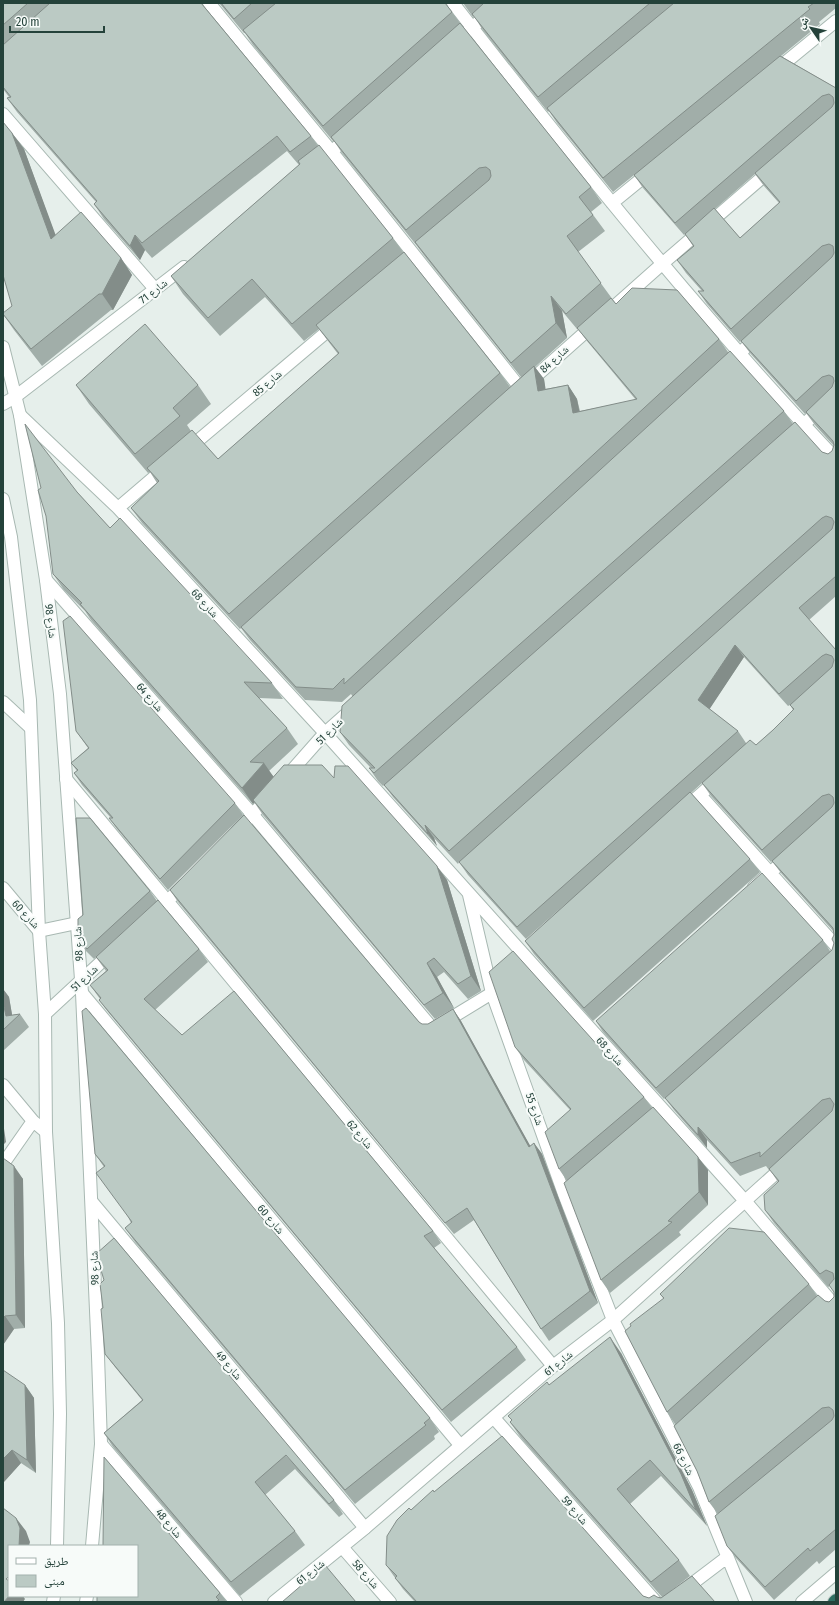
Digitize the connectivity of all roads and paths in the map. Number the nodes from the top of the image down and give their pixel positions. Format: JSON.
{"nodes":[{"id":1,"x":208,"y":3,"type":"edge"},
{"id":2,"x":453,"y":3,"type":"edge"},
{"id":3,"x":500,"y":3,"type":"edge"},
{"id":4,"x":836,"y":21,"type":"edge"},
{"id":5,"x":472,"y":27,"type":"junction"},
{"id":6,"x":254,"y":35,"type":"edge"},
{"id":7,"x":243,"y":44,"type":"junction"},
{"id":8,"x":449,"y":48,"type":"edge"},
{"id":9,"x":764,"y":80,"type":"edge"},
{"id":10,"x":3,"y":114,"type":"edge"},
{"id":11,"x":361,"y":126,"type":"edge"},
{"id":12,"x":332,"y":152,"type":"junction"},
{"id":13,"x":780,"y":162,"type":"edge"},
{"id":14,"x":661,"y":163,"type":"edge"},
{"id":15,"x":307,"y":172,"type":"edge"},
{"id":16,"x":612,"y":203,"type":"junction"},
{"id":17,"x":427,"y":248,"type":"edge"},
{"id":18,"x":193,"y":260,"type":"edge"},
{"id":19,"x":412,"y":260,"type":"junction"},
{"id":20,"x":662,"y":264,"type":"junction"},
{"id":21,"x":155,"y":289,"type":"junction"},
{"id":22,"x":343,"y":319,"type":"edge"},
{"id":23,"x":768,"y":327,"type":"edge"},
{"id":24,"x":3,"y":347,"type":"edge"},
{"id":25,"x":739,"y":354,"type":"junction"},
{"id":26,"x":716,"y":375,"type":"edge"},
{"id":27,"x":836,"y":394,"type":"edge"},
{"id":28,"x":15,"y":397,"type":"junction"},
{"id":29,"x":3,"y":404,"type":"edge"},
{"id":30,"x":20,"y":415,"type":"junction"},
{"id":31,"x":804,"y":425,"type":"junction"},
{"id":32,"x":780,"y":446,"type":"edge"},
{"id":33,"x":836,"y":459,"type":"edge"},
{"id":34,"x":3,"y":499,"type":"edge"},
{"id":35,"x":118,"y":508,"type":"junction"},
{"id":36,"x":46,"y":580,"type":"junction"},
{"id":37,"x":251,"y":630,"type":"edge"},
{"id":38,"x":239,"y":640,"type":"junction"},
{"id":39,"x":360,"y":701,"type":"edge"},
{"id":40,"x":3,"y":702,"type":"edge"},
{"id":41,"x":31,"y":728,"type":"junction"},
{"id":42,"x":325,"y":733,"type":"junction"},
{"id":43,"x":730,"y":769,"type":"edge"},
{"id":44,"x":66,"y":779,"type":"junction"},
{"id":45,"x":394,"y":787,"type":"edge"},
{"id":46,"x":700,"y":795,"type":"junction"},
{"id":47,"x":382,"y":797,"type":"junction"},
{"id":48,"x":253,"y":814,"type":"junction"},
{"id":49,"x":676,"y":816,"type":"edge"},
{"id":50,"x":226,"y":842,"type":"edge"},
{"id":51,"x":797,"y":848,"type":"edge"},
{"id":52,"x":466,"y":867,"type":"edge"},
{"id":53,"x":770,"y":873,"type":"junction"},
{"id":54,"x":194,"y":875,"type":"edge"},
{"id":55,"x":454,"y":877,"type":"junction"},
{"id":56,"x":3,"y":888,"type":"edge"},
{"id":57,"x":469,"y":894,"type":"junction"},
{"id":58,"x":746,"y":894,"type":"edge"},
{"id":59,"x":167,"y":902,"type":"junction"},
{"id":60,"x":77,"y":923,"type":"junction"},
{"id":61,"x":144,"y":923,"type":"edge"},
{"id":62,"x":39,"y":931,"type":"junction"},
{"id":63,"x":534,"y":942,"type":"edge"},
{"id":64,"x":121,"y":944,"type":"edge"},
{"id":65,"x":836,"y":946,"type":"edge"},
{"id":66,"x":522,"y":953,"type":"junction"},
{"id":67,"x":81,"y":987,"type":"junction"},
{"id":68,"x":492,"y":992,"type":"junction"},
{"id":69,"x":45,"y":1014,"type":"junction"},
{"id":70,"x":604,"y":1021,"type":"edge"},
{"id":71,"x":592,"y":1032,"type":"junction"},
{"id":72,"x":3,"y":1085,"type":"edge"},
{"id":73,"x":675,"y":1100,"type":"edge"},
{"id":74,"x":660,"y":1113,"type":"junction"},
{"id":75,"x":33,"y":1121,"type":"junction"},
{"id":76,"x":46,"y":1132,"type":"junction"},
{"id":77,"x":796,"y":1155,"type":"edge"},
{"id":78,"x":3,"y":1164,"type":"edge"},
{"id":79,"x":576,"y":1184,"type":"edge"},
{"id":80,"x":564,"y":1194,"type":"junction"},
{"id":81,"x":92,"y":1202,"type":"junction"},
{"id":82,"x":746,"y":1202,"type":"junction"},
{"id":83,"x":832,"y":1294,"type":"edge"},
{"id":84,"x":836,"y":1307,"type":"edge"},
{"id":85,"x":816,"y":1308,"type":"edge"},
{"id":86,"x":613,"y":1320,"type":"junction"},
{"id":87,"x":553,"y":1366,"type":"junction"},
{"id":88,"x":494,"y":1418,"type":"junction"},
{"id":89,"x":101,"y":1444,"type":"junction"},
{"id":90,"x":460,"y":1445,"type":"junction"},
{"id":91,"x":727,"y":1517,"type":"edge"},
{"id":92,"x":715,"y":1527,"type":"junction"},
{"id":93,"x":365,"y":1528,"type":"junction"},
{"id":94,"x":57,"y":1545,"type":"edge"},
{"id":95,"x":92,"y":1545,"type":"edge"},
{"id":96,"x":342,"y":1547,"type":"junction"},
{"id":97,"x":726,"y":1558,"type":"junction"},
{"id":98,"x":836,"y":1573,"type":"edge"},
{"id":99,"x":836,"y":1600,"type":"edge"},
{"id":100,"x":236,"y":1602,"type":"edge"},
{"id":101,"x":274,"y":1602,"type":"edge"},
{"id":102,"x":390,"y":1602,"type":"edge"},
{"id":103,"x":656,"y":1602,"type":"edge"},
{"id":104,"x":668,"y":1602,"type":"edge"},
{"id":105,"x":746,"y":1602,"type":"edge"},
{"id":106,"x":802,"y":1602,"type":"edge"},
{"id":107,"x":834,"y":1602,"type":"edge"}],
"edges":[{"from":1,"to":7,"type":"street"},
{"from":2,"to":5,"type":"street"},
{"from":3,"to":5,"type":"street"},
{"from":4,"to":9,"type":"street"},
{"from":5,"to":8,"type":"street"},
{"from":5,"to":16,"type":"street"},
{"from":6,"to":7,"type":"street"},
{"from":7,"to":12,"type":"street"},
{"from":10,"to":21,"type":"street"},
{"from":11,"to":12,"type":"street"},
{"from":12,"to":15,"type":"street"},
{"from":12,"to":19,"type":"street"},
{"from":13,"to":20,"type":"street","name":"شارع 84"},
{"from":14,"to":16,"type":"street"},
{"from":16,"to":20,"type":"street"},
{"from":17,"to":19,"type":"street"},
{"from":18,"to":21,"type":"street","name":"شارع 71"},
{"from":19,"to":20,"type":"street","name":"شارع 84"},
{"from":20,"to":25,"type":"street"},
{"from":21,"to":28,"type":"street","name":"شارع 71"},
{"from":22,"to":35,"type":"street","name":"شارع 85"},
{"from":23,"to":25,"type":"street"},
{"from":24,"to":28,"type":"street","name":"شارع 98"},
{"from":25,"to":26,"type":"street"},
{"from":25,"to":31,"type":"street"},
{"from":27,"to":31,"type":"street"},
{"from":28,"to":29,"type":"street","name":"شارع 71"},
{"from":28,"to":30,"type":"street","name":"شارع 98"},
{"from":30,"to":35,"type":"street","name":"شارع 68"},
{"from":30,"to":36,"type":"street","name":"شارع 98"},
{"from":31,"to":32,"type":"street"},
{"from":31,"to":33,"type":"street"},
{"from":34,"to":41,"type":"street"},
{"from":35,"to":38,"type":"street","name":"شارع 68"},
{"from":36,"to":44,"type":"street","name":"شارع 98"},
{"from":36,"to":48,"type":"street","name":"شارع 64"},
{"from":37,"to":38,"type":"street"},
{"from":38,"to":42,"type":"street","name":"شارع 68"},
{"from":39,"to":42,"type":"street","name":"شارع 51"},
{"from":40,"to":41,"type":"street"},
{"from":41,"to":62,"type":"street"},
{"from":42,"to":47,"type":"street","name":"شارع 68"},
{"from":42,"to":48,"type":"street","name":"شارع 51"},
{"from":43,"to":46,"type":"street"},
{"from":44,"to":59,"type":"street","name":"شارع 62"},
{"from":44,"to":60,"type":"street","name":"شارع 98"},
{"from":45,"to":47,"type":"street"},
{"from":46,"to":49,"type":"street"},
{"from":46,"to":53,"type":"street"},
{"from":47,"to":55,"type":"street","name":"شارع 68"},
{"from":48,"to":50,"type":"street","name":"شارع 51"},
{"from":48,"to":68,"type":"street","name":"شارع 64"},
{"from":51,"to":53,"type":"street"},
{"from":52,"to":55,"type":"street"},
{"from":53,"to":58,"type":"street"},
{"from":53,"to":65,"type":"street"},
{"from":54,"to":59,"type":"street"},
{"from":55,"to":57,"type":"street","name":"شارع 68"},
{"from":56,"to":62,"type":"street","name":"شارع 60"},
{"from":57,"to":66,"type":"street","name":"شارع 68"},
{"from":57,"to":68,"type":"street","name":"شارع 55"},
{"from":59,"to":61,"type":"street"},
{"from":59,"to":87,"type":"street","name":"شارع 62"},
{"from":60,"to":62,"type":"street","name":"شارع 60"},
{"from":60,"to":67,"type":"street","name":"شارع 98"},
{"from":62,"to":69,"type":"street"},
{"from":63,"to":66,"type":"street"},
{"from":64,"to":67,"type":"street","name":"شارع 51"},
{"from":66,"to":71,"type":"street","name":"شارع 68"},
{"from":67,"to":69,"type":"street","name":"شارع 51"},
{"from":67,"to":81,"type":"street","name":"شارع 98"},
{"from":67,"to":90,"type":"street","name":"شارع 60"},
{"from":68,"to":80,"type":"street","name":"شارع 55"},
{"from":69,"to":76,"type":"street"},
{"from":70,"to":71,"type":"street"},
{"from":71,"to":74,"type":"street","name":"شارع 68"},
{"from":72,"to":75,"type":"street"},
{"from":73,"to":74,"type":"street"},
{"from":74,"to":82,"type":"street","name":"شارع 68"},
{"from":75,"to":76,"type":"street"},
{"from":75,"to":78,"type":"street"},
{"from":76,"to":94,"type":"street"},
{"from":77,"to":82,"type":"street","name":"شارع 61"},
{"from":79,"to":80,"type":"street"},
{"from":80,"to":86,"type":"street","name":"شارع 55"},
{"from":81,"to":89,"type":"street","name":"شارع 98"},
{"from":81,"to":93,"type":"street","name":"شارع 49"},
{"from":82,"to":83,"type":"street","name":"شارع 68"},
{"from":82,"to":86,"type":"street","name":"شارع 61"},
{"from":83,"to":84,"type":"street","name":"شارع 68"},
{"from":83,"to":85,"type":"street"},
{"from":86,"to":87,"type":"street","name":"شارع 61"},
{"from":86,"to":92,"type":"street","name":"شارع 66"},
{"from":87,"to":88,"type":"street","name":"شارع 61"},
{"from":88,"to":90,"type":"street","name":"شارع 61"},
{"from":88,"to":103,"type":"street","name":"شارع 59"},
{"from":89,"to":95,"type":"street","name":"شارع 98"},
{"from":89,"to":100,"type":"street","name":"شارع 48"},
{"from":90,"to":93,"type":"street","name":"شارع 61"},
{"from":91,"to":92,"type":"street"},
{"from":92,"to":97,"type":"street","name":"شارع 66"},
{"from":93,"to":96,"type":"street","name":"شارع 61"},
{"from":96,"to":101,"type":"street","name":"شارع 61"},
{"from":96,"to":102,"type":"street","name":"شارع 58"},
{"from":97,"to":104,"type":"street"},
{"from":97,"to":105,"type":"street","name":"شارع 66"},
{"from":98,"to":106,"type":"street"},
{"from":99,"to":107,"type":"highway"}]}
